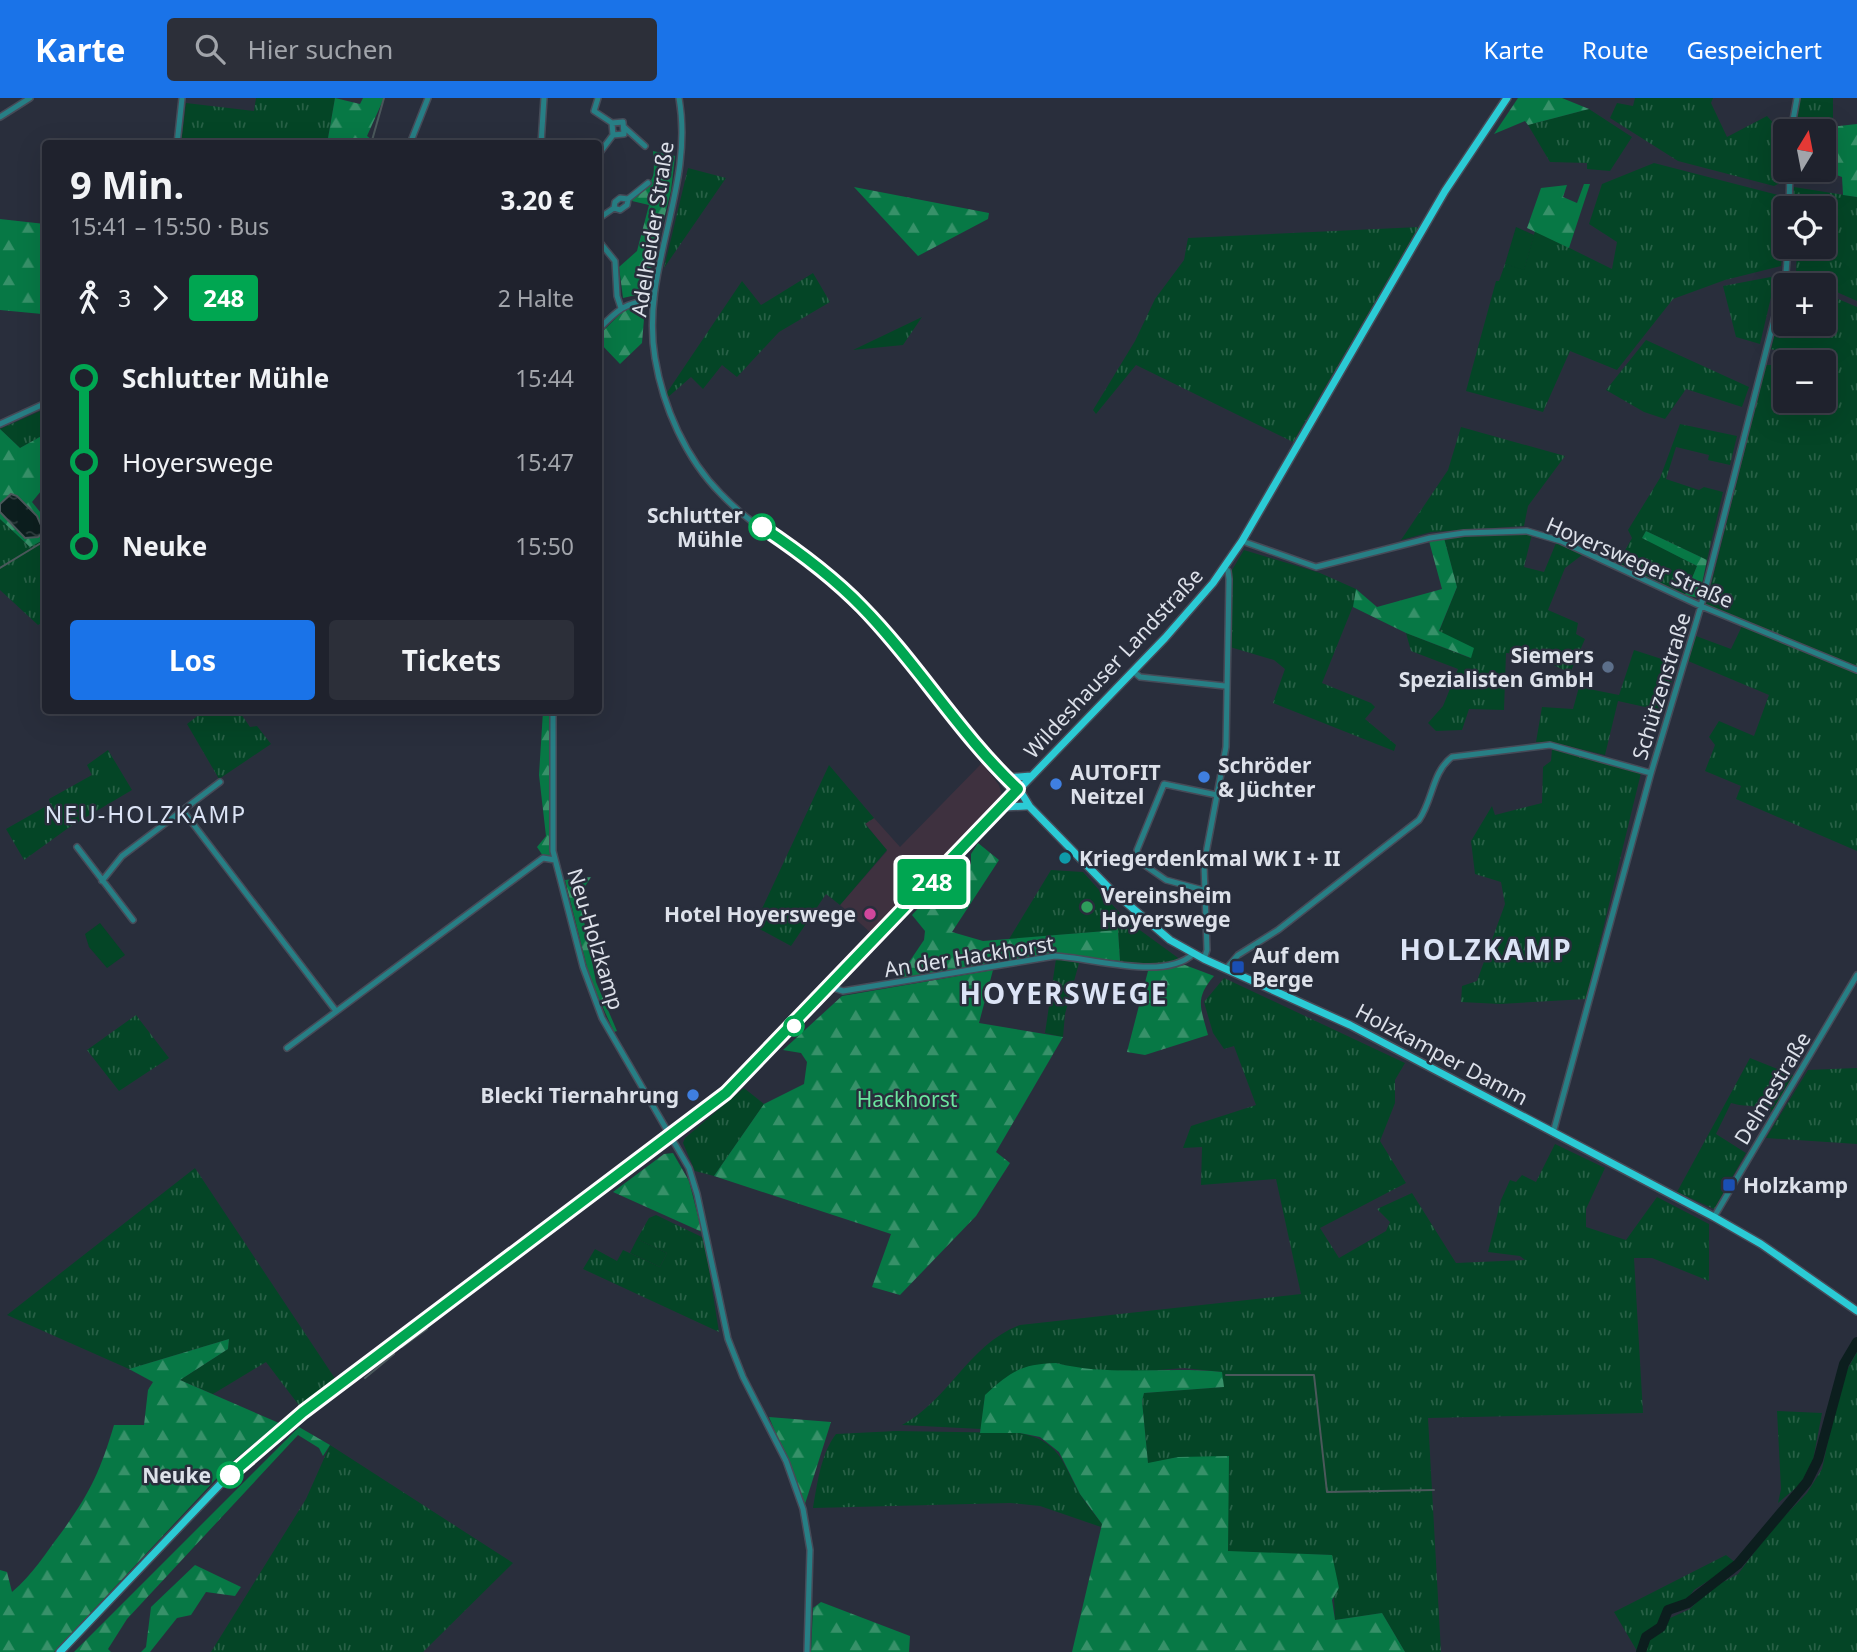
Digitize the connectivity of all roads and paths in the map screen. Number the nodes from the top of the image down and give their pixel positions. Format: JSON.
{"nodes":[{"id":1,"x":30,"y":98,"type":"edge"},
{"id":2,"x":182,"y":98,"type":"edge"},
{"id":3,"x":428,"y":98,"type":"edge"},
{"id":4,"x":544,"y":98,"type":"edge"},
{"id":5,"x":598,"y":98,"type":"edge"},
{"id":6,"x":679,"y":98,"type":"edge"},
{"id":7,"x":1507,"y":98,"type":"edge"},
{"id":8,"x":1797,"y":98,"type":"edge"},
{"id":9,"x":0,"y":117,"type":"edge"},
{"id":10,"x":1793,"y":119,"type":"edge"},
{"id":11,"x":612,"y":123,"type":"junction"},
{"id":12,"x":624,"y":127,"type":"junction"},
{"id":13,"x":612,"y":135,"type":"junction"},
{"id":14,"x":177,"y":140,"type":"edge"},
{"id":15,"x":411,"y":140,"type":"edge"},
{"id":16,"x":541,"y":140,"type":"edge"},
{"id":17,"x":645,"y":146,"type":"dead end"},
{"id":18,"x":602,"y":149,"type":"edge"},
{"id":19,"x":648,"y":183,"type":"dead end"},
{"id":20,"x":602,"y":216,"type":"edge"},
{"id":21,"x":602,"y":245,"type":"edge"},
{"id":22,"x":1787,"y":259,"type":"edge"},
{"id":23,"x":653,"y":301,"type":"junction"},
{"id":24,"x":621,"y":308,"type":"junction"},
{"id":25,"x":602,"y":326,"type":"edge"},
{"id":26,"x":42,"y":405,"type":"edge"},
{"id":27,"x":0,"y":424,"type":"edge"},
{"id":28,"x":1242,"y":541,"type":"junction"},
{"id":29,"x":1224,"y":567,"type":"junction"},
{"id":30,"x":1701,"y":606,"type":"junction"},
{"id":31,"x":1857,"y":670,"type":"edge"},
{"id":32,"x":1133,"y":671,"type":"junction"},
{"id":33,"x":1225,"y":686,"type":"junction"},
{"id":34,"x":553,"y":714,"type":"edge"},
{"id":35,"x":1651,"y":773,"type":"junction"},
{"id":36,"x":1004,"y":776,"type":"junction"},
{"id":37,"x":1032,"y":776,"type":"junction"},
{"id":38,"x":220,"y":782,"type":"dead end"},
{"id":39,"x":1016,"y":792,"type":"junction"},
{"id":40,"x":1217,"y":795,"type":"junction"},
{"id":41,"x":1028,"y":806,"type":"junction"},
{"id":42,"x":1003,"y":807,"type":"junction"},
{"id":43,"x":184,"y":812,"type":"junction"},
{"id":44,"x":77,"y":847,"type":"dead end"},
{"id":45,"x":555,"y":860,"type":"junction"},
{"id":46,"x":102,"y":881,"type":"junction"},
{"id":47,"x":1203,"y":890,"type":"junction"},
{"id":48,"x":133,"y":920,"type":"dead end"},
{"id":49,"x":1193,"y":954,"type":"junction"},
{"id":50,"x":1204,"y":959,"type":"junction"},
{"id":51,"x":1226,"y":969,"type":"junction"},
{"id":52,"x":1857,"y":975,"type":"edge"},
{"id":53,"x":830,"y":987,"type":"junction"},
{"id":54,"x":335,"y":1011,"type":"junction"},
{"id":55,"x":287,"y":1048,"type":"dead end"},
{"id":56,"x":1553,"y":1133,"type":"junction"},
{"id":57,"x":671,"y":1136,"type":"junction"},
{"id":58,"x":1714,"y":1217,"type":"junction"},
{"id":59,"x":1857,"y":1311,"type":"edge"},
{"id":60,"x":60,"y":1652,"type":"edge"},
{"id":61,"x":807,"y":1652,"type":"edge"}],
"edges":[{"from":1,"to":9,"type":"street"},
{"from":2,"to":14,"type":"street"},
{"from":3,"to":15,"type":"street"},
{"from":4,"to":16,"type":"street"},
{"from":5,"to":11,"type":"street"},
{"from":6,"to":23,"type":"street","name":"Adelheider Straße"},
{"from":7,"to":28,"type":"main road","name":"Wildeshauser Landstraße"},
{"from":8,"to":10,"type":"street"},
{"from":11,"to":12,"type":"street"},
{"from":11,"to":13,"type":"street"},
{"from":12,"to":13,"type":"street"},
{"from":12,"to":17,"type":"street"},
{"from":13,"to":18,"type":"street"},
{"from":19,"to":20,"type":"street"},
{"from":21,"to":24,"type":"street"},
{"from":22,"to":30,"type":"street","name":"Schützenstraße"},
{"from":23,"to":24,"type":"street"},
{"from":23,"to":36,"type":"street","name":"Adelheider Straße"},
{"from":24,"to":25,"type":"street"},
{"from":26,"to":27,"type":"street"},
{"from":28,"to":29,"type":"main road","name":"Wildeshauser Landstraße"},
{"from":28,"to":30,"type":"street","name":"Hoyersweger Straße"},
{"from":29,"to":32,"type":"main road","name":"Wildeshauser Landstraße"},
{"from":29,"to":33,"type":"street"},
{"from":30,"to":31,"type":"street","name":"Hoyersweger Straße"},
{"from":30,"to":35,"type":"street","name":"Schützenstraße"},
{"from":32,"to":33,"type":"street"},
{"from":32,"to":37,"type":"main road","name":"Wildeshauser Landstraße"},
{"from":33,"to":40,"type":"street"},
{"from":34,"to":45,"type":"street","name":"Neu-Holzkamp"},
{"from":35,"to":51,"type":"street"},
{"from":35,"to":56,"type":"street","name":"Schützenstraße"},
{"from":36,"to":37,"type":"main road"},
{"from":36,"to":39,"type":"street","name":"Adelheider Straße"},
{"from":37,"to":39,"type":"main road","name":"Wildeshauser Landstraße"},
{"from":38,"to":43,"type":"street"},
{"from":39,"to":41,"type":"main road","name":"Holzkamper Damm"},
{"from":39,"to":42,"type":"main road","name":"Wildeshauser Landstraße"},
{"from":40,"to":47,"type":"street"},
{"from":40,"to":47,"type":"street"},
{"from":41,"to":42,"type":"main road"},
{"from":41,"to":49,"type":"main road","name":"Holzkamper Damm"},
{"from":42,"to":53,"type":"main road","name":"Wildeshauser Landstraße"},
{"from":43,"to":46,"type":"street"},
{"from":43,"to":54,"type":"street"},
{"from":44,"to":46,"type":"street"},
{"from":45,"to":54,"type":"street","name":"Neu-Holzkamp"},
{"from":45,"to":57,"type":"street","name":"Neu-Holzkamp"},
{"from":46,"to":48,"type":"street"},
{"from":47,"to":50,"type":"street"},
{"from":49,"to":50,"type":"main road","name":"Holzkamper Damm"},
{"from":49,"to":53,"type":"street","name":"An der Hackhorst"},
{"from":50,"to":51,"type":"main road","name":"Holzkamper Damm"},
{"from":51,"to":56,"type":"main road","name":"Holzkamper Damm"},
{"from":52,"to":58,"type":"street","name":"Delmestraße"},
{"from":53,"to":57,"type":"main road","name":"Wildeshauser Landstraße"},
{"from":54,"to":55,"type":"street","name":"Neu-Holzkamp"},
{"from":56,"to":58,"type":"main road","name":"Holzkamper Damm"},
{"from":57,"to":60,"type":"main road","name":"Wildeshauser Landstraße"},
{"from":57,"to":61,"type":"street","name":"Neu-Holzkamp"},
{"from":58,"to":59,"type":"main road","name":"Holzkamper Damm"}]}
